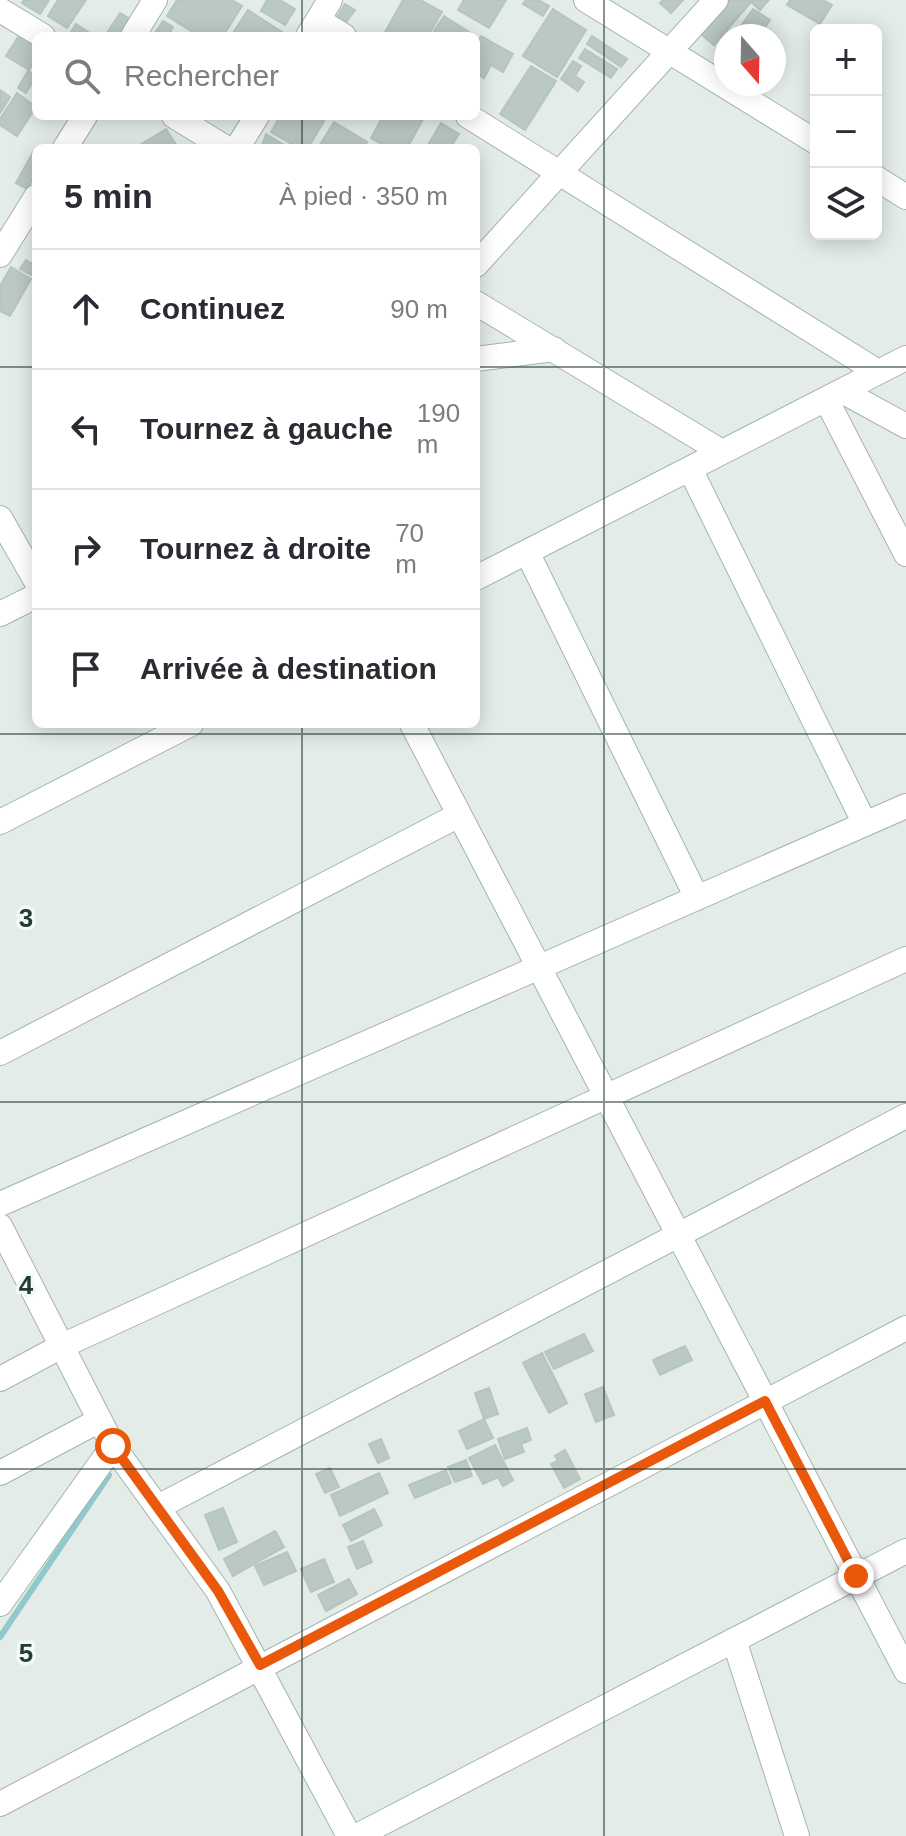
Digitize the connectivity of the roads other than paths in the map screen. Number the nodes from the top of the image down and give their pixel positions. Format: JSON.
{"nodes":[{"id":1,"x":155,"y":0,"type":"edge"},
{"id":2,"x":586,"y":0,"type":"edge"},
{"id":3,"x":716,"y":0,"type":"edge"},
{"id":4,"x":0,"y":10,"type":"edge"},
{"id":5,"x":319,"y":19,"type":"edge"},
{"id":6,"x":36,"y":32,"type":"edge"},
{"id":7,"x":135,"y":32,"type":"edge"},
{"id":8,"x":338,"y":32,"type":"edge"},
{"id":9,"x":669,"y":53,"type":"junction"},
{"id":10,"x":82,"y":120,"type":"edge"},
{"id":11,"x":180,"y":120,"type":"edge"},
{"id":12,"x":254,"y":120,"type":"edge"},
{"id":13,"x":474,"y":120,"type":"edge"},
{"id":14,"x":810,"y":138,"type":"edge"},
{"id":15,"x":68,"y":144,"type":"edge"},
{"id":16,"x":220,"y":144,"type":"edge"},
{"id":17,"x":240,"y":144,"type":"edge"},
{"id":18,"x":558,"y":174,"type":"junction"},
{"id":19,"x":882,"y":182,"type":"edge"},
{"id":20,"x":906,"y":197,"type":"edge"},
{"id":21,"x":32,"y":208,"type":"edge"},
{"id":22,"x":0,"y":255,"type":"edge"},
{"id":23,"x":480,"y":261,"type":"edge"},
{"id":24,"x":480,"y":305,"type":"edge"},
{"id":25,"x":554,"y":349,"type":"junction"},
{"id":26,"x":480,"y":358,"type":"edge"},
{"id":27,"x":906,"y":358,"type":"edge"},
{"id":28,"x":878,"y":372,"type":"junction"},
{"id":29,"x":834,"y":395,"type":"junction"},
{"id":30,"x":906,"y":426,"type":"edge"},
{"id":31,"x":722,"y":452,"type":"junction"},
{"id":32,"x":690,"y":469,"type":"junction"},
{"id":33,"x":0,"y":518,"type":"edge"},
{"id":34,"x":527,"y":552,"type":"junction"},
{"id":35,"x":906,"y":554,"type":"edge"},
{"id":36,"x":32,"y":574,"type":"edge"},
{"id":37,"x":480,"y":576,"type":"edge"},
{"id":38,"x":32,"y":598,"type":"edge"},
{"id":39,"x":0,"y":614,"type":"edge"},
{"id":40,"x":183,"y":728,"type":"edge"},
{"id":41,"x":414,"y":728,"type":"edge"},
{"id":42,"x":906,"y":806,"type":"edge"},
{"id":43,"x":459,"y":815,"type":"junction"},
{"id":44,"x":0,"y":822,"type":"edge"},
{"id":45,"x":865,"y":824,"type":"junction"},
{"id":46,"x":697,"y":898,"type":"junction"},
{"id":47,"x":906,"y":959,"type":"edge"},
{"id":48,"x":537,"y":968,"type":"junction"},
{"id":49,"x":0,"y":1053,"type":"edge"},
{"id":50,"x":605,"y":1097,"type":"junction"},
{"id":51,"x":906,"y":1116,"type":"edge"},
{"id":52,"x":0,"y":1204,"type":"edge"},
{"id":53,"x":0,"y":1226,"type":"edge"},
{"id":54,"x":678,"y":1235,"type":"junction"},
{"id":55,"x":906,"y":1328,"type":"edge"},
{"id":56,"x":62,"y":1346,"type":"junction"},
{"id":57,"x":0,"y":1379,"type":"edge"},
{"id":58,"x":765,"y":1401,"type":"junction"},
{"id":59,"x":100,"y":1420,"type":"junction"},
{"id":60,"x":113,"y":1446,"type":"junction"},
{"id":61,"x":0,"y":1473,"type":"edge"},
{"id":62,"x":158,"y":1507,"type":"junction"},
{"id":63,"x":906,"y":1551,"type":"edge"},
{"id":64,"x":856,"y":1576,"type":"junction"},
{"id":65,"x":0,"y":1604,"type":"edge"},
{"id":66,"x":734,"y":1640,"type":"junction"},
{"id":67,"x":260,"y":1665,"type":"junction"},
{"id":68,"x":906,"y":1671,"type":"edge"},
{"id":69,"x":0,"y":1804,"type":"edge"},
{"id":70,"x":349,"y":1836,"type":"edge"},
{"id":71,"x":357,"y":1836,"type":"edge"},
{"id":72,"x":797,"y":1836,"type":"edge"}],
"edges":[{"from":1,"to":7,"type":"street"},
{"from":2,"to":9,"type":"street"},
{"from":3,"to":9,"type":"street"},
{"from":4,"to":6,"type":"street"},
{"from":5,"to":8,"type":"street"},
{"from":9,"to":14,"type":"street"},
{"from":9,"to":18,"type":"street"},
{"from":10,"to":15,"type":"street"},
{"from":11,"to":16,"type":"street"},
{"from":12,"to":17,"type":"street"},
{"from":13,"to":18,"type":"street"},
{"from":18,"to":23,"type":"street"},
{"from":18,"to":28,"type":"street"},
{"from":19,"to":20,"type":"street"},
{"from":21,"to":22,"type":"street"},
{"from":24,"to":25,"type":"street"},
{"from":25,"to":26,"type":"street"},
{"from":25,"to":31,"type":"street"},
{"from":27,"to":28,"type":"street"},
{"from":28,"to":29,"type":"street"},
{"from":29,"to":30,"type":"street"},
{"from":29,"to":31,"type":"street"},
{"from":29,"to":35,"type":"street"},
{"from":31,"to":32,"type":"street"},
{"from":32,"to":34,"type":"street"},
{"from":32,"to":45,"type":"street"},
{"from":33,"to":36,"type":"street"},
{"from":34,"to":37,"type":"street"},
{"from":34,"to":46,"type":"street"},
{"from":38,"to":39,"type":"street"},
{"from":40,"to":44,"type":"street"},
{"from":41,"to":43,"type":"street"},
{"from":42,"to":45,"type":"street"},
{"from":43,"to":48,"type":"street"},
{"from":43,"to":49,"type":"street"},
{"from":45,"to":46,"type":"street"},
{"from":46,"to":48,"type":"street"},
{"from":47,"to":50,"type":"street"},
{"from":48,"to":50,"type":"street"},
{"from":48,"to":52,"type":"street"},
{"from":50,"to":54,"type":"street"},
{"from":50,"to":56,"type":"street"},
{"from":51,"to":54,"type":"street"},
{"from":53,"to":56,"type":"street"},
{"from":54,"to":58,"type":"street"},
{"from":54,"to":62,"type":"street"},
{"from":55,"to":58,"type":"street"},
{"from":56,"to":57,"type":"street"},
{"from":56,"to":59,"type":"street"},
{"from":58,"to":64,"type":"street"},
{"from":58,"to":67,"type":"street"},
{"from":59,"to":60,"type":"street"},
{"from":59,"to":61,"type":"street"},
{"from":60,"to":62,"type":"street"},
{"from":60,"to":65,"type":"street"},
{"from":62,"to":67,"type":"street"},
{"from":63,"to":64,"type":"street"},
{"from":64,"to":66,"type":"street"},
{"from":64,"to":68,"type":"street"},
{"from":66,"to":71,"type":"street"},
{"from":66,"to":72,"type":"street"},
{"from":67,"to":69,"type":"street"},
{"from":67,"to":70,"type":"street"}]}
